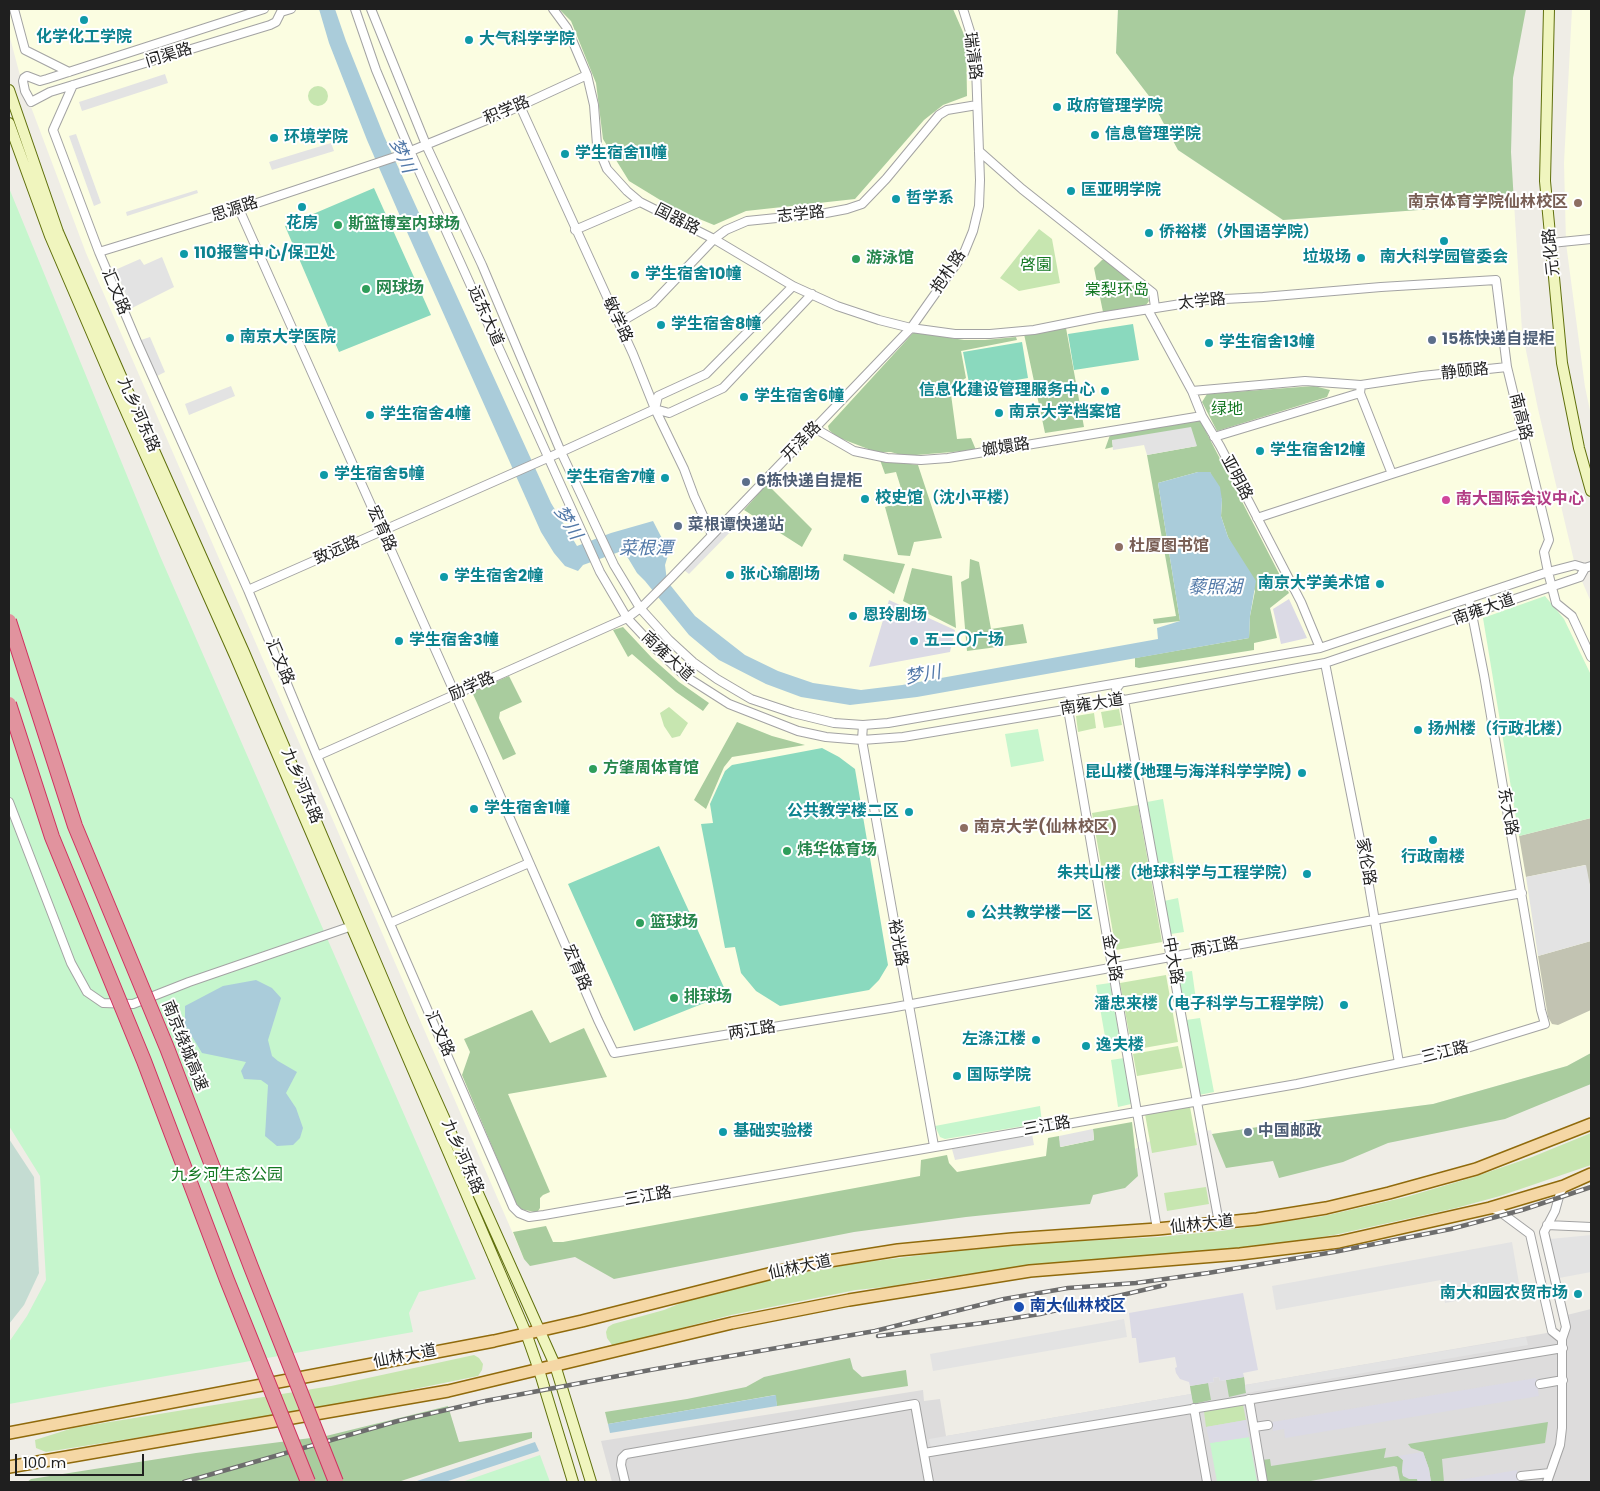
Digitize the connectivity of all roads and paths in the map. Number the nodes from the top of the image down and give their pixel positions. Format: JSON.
{"nodes":[{"id":1,"x":14,"y":9,"type":"edge"},
{"id":2,"x":264,"y":9,"type":"edge"},
{"id":3,"x":291,"y":9,"type":"edge"},
{"id":4,"x":355,"y":9,"type":"edge"},
{"id":5,"x":371,"y":9,"type":"edge"},
{"id":6,"x":553,"y":9,"type":"edge"},
{"id":7,"x":963,"y":9,"type":"edge"},
{"id":8,"x":1549,"y":9,"type":"edge"},
{"id":9,"x":279,"y":10,"type":"edge"},
{"id":10,"x":69,"y":72,"type":"junction"},
{"id":11,"x":587,"y":76,"type":"junction"},
{"id":12,"x":73,"y":85,"type":"junction"},
{"id":13,"x":25,"y":91,"type":"junction"},
{"id":14,"x":10,"y":97,"type":"edge"},
{"id":15,"x":977,"y":105,"type":"junction"},
{"id":16,"x":520,"y":106,"type":"junction"},
{"id":17,"x":9,"y":123,"type":"edge"},
{"id":18,"x":426,"y":146,"type":"junction"},
{"id":19,"x":979,"y":151,"type":"junction"},
{"id":20,"x":410,"y":152,"type":"junction"},
{"id":21,"x":401,"y":155,"type":"joint"},
{"id":22,"x":640,"y":202,"type":"junction"},
{"id":23,"x":239,"y":209,"type":"junction"},
{"id":24,"x":575,"y":230,"type":"junction"},
{"id":25,"x":714,"y":239,"type":"junction"},
{"id":26,"x":1591,"y":239,"type":"edge"},
{"id":27,"x":1551,"y":243,"type":"junction"},
{"id":28,"x":99,"y":252,"type":"junction"},
{"id":29,"x":1496,"y":280,"type":"joint"},
{"id":30,"x":793,"y":286,"type":"junction"},
{"id":31,"x":812,"y":294,"type":"junction"},
{"id":32,"x":1152,"y":308,"type":"junction"},
{"id":33,"x":619,"y":323,"type":"junction"},
{"id":34,"x":911,"y":328,"type":"junction"},
{"id":35,"x":1507,"y":367,"type":"junction"},
{"id":36,"x":1361,"y":389,"type":"junction"},
{"id":37,"x":1192,"y":391,"type":"junction"},
{"id":38,"x":655,"y":409,"type":"junction"},
{"id":39,"x":1202,"y":416,"type":"junction"},
{"id":40,"x":816,"y":429,"type":"junction"},
{"id":41,"x":1524,"y":432,"type":"junction"},
{"id":42,"x":1214,"y":437,"type":"junction"},
{"id":43,"x":561,"y":452,"type":"junction"},
{"id":44,"x":548,"y":458,"type":"junction"},
{"id":45,"x":1392,"y":474,"type":"junction"},
{"id":46,"x":1591,"y":491,"type":"edge"},
{"id":47,"x":1257,"y":518,"type":"junction"},
{"id":48,"x":382,"y":531,"type":"junction"},
{"id":49,"x":712,"y":535,"type":"junction"},
{"id":50,"x":1588,"y":567,"type":"edge"},
{"id":51,"x":1548,"y":572,"type":"junction"},
{"id":52,"x":1552,"y":586,"type":"junction"},
{"id":53,"x":248,"y":590,"type":"junction"},
{"id":54,"x":1468,"y":599,"type":"junction"},
{"id":55,"x":642,"y":606,"type":"junction"},
{"id":56,"x":1472,"y":614,"type":"junction"},
{"id":57,"x":628,"y":618,"type":"junction"},
{"id":58,"x":9,"y":621,"type":"edge"},
{"id":59,"x":1320,"y":648,"type":"junction"},
{"id":60,"x":1591,"y":657,"type":"edge"},
{"id":61,"x":1325,"y":663,"type":"junction"},
{"id":62,"x":1120,"y":684,"type":"junction"},
{"id":63,"x":736,"y":690,"type":"junction"},
{"id":64,"x":1067,"y":692,"type":"junction"},
{"id":65,"x":455,"y":694,"type":"junction"},
{"id":66,"x":1124,"y":700,"type":"junction"},
{"id":67,"x":9,"y":704,"type":"edge"},
{"id":68,"x":729,"y":704,"type":"junction"},
{"id":69,"x":1068,"y":709,"type":"junction"},
{"id":70,"x":863,"y":725,"type":"junction"},
{"id":71,"x":862,"y":740,"type":"junction"},
{"id":72,"x":318,"y":756,"type":"junction"},
{"id":73,"x":9,"y":802,"type":"edge"},
{"id":74,"x":530,"y":863,"type":"junction"},
{"id":75,"x":1522,"y":893,"type":"junction"},
{"id":76,"x":1374,"y":918,"type":"junction"},
{"id":77,"x":390,"y":923,"type":"junction"},
{"id":78,"x":352,"y":926,"type":"junction"},
{"id":79,"x":1171,"y":957,"type":"junction"},
{"id":80,"x":1112,"y":967,"type":"junction"},
{"id":81,"x":909,"y":1004,"type":"junction"},
{"id":82,"x":1545,"y":1024,"type":"joint"},
{"id":83,"x":614,"y":1053,"type":"joint"},
{"id":84,"x":1399,"y":1063,"type":"junction"},
{"id":85,"x":1197,"y":1101,"type":"junction"},
{"id":86,"x":1137,"y":1111,"type":"junction"},
{"id":87,"x":1591,"y":1124,"type":"edge"},
{"id":88,"x":934,"y":1146,"type":"junction"},
{"id":89,"x":1591,"y":1174,"type":"edge"},
{"id":90,"x":1564,"y":1186,"type":"junction"},
{"id":91,"x":1490,"y":1208,"type":"junction"},
{"id":92,"x":544,"y":1214,"type":"joint"},
{"id":93,"x":1219,"y":1223,"type":"junction"},
{"id":94,"x":1547,"y":1225,"type":"junction"},
{"id":95,"x":1591,"y":1227,"type":"edge"},
{"id":96,"x":1157,"y":1229,"type":"junction"},
{"id":97,"x":540,"y":1330,"type":"junction"},
{"id":98,"x":526,"y":1333,"type":"junction"},
{"id":99,"x":1562,"y":1339,"type":"junction"},
{"id":100,"x":1563,"y":1348,"type":"junction"},
{"id":101,"x":555,"y":1365,"type":"junction"},
{"id":102,"x":539,"y":1370,"type":"junction"},
{"id":103,"x":1563,"y":1380,"type":"junction"},
{"id":104,"x":1540,"y":1384,"type":"dead end"},
{"id":105,"x":1249,"y":1399,"type":"junction"},
{"id":106,"x":1194,"y":1408,"type":"junction"},
{"id":107,"x":1268,"y":1425,"type":"dead end"},
{"id":108,"x":1254,"y":1427,"type":"junction"},
{"id":109,"x":9,"y":1433,"type":"edge"},
{"id":110,"x":924,"y":1454,"type":"junction"},
{"id":111,"x":9,"y":1467,"type":"edge"},
{"id":112,"x":1550,"y":1473,"type":"junction"},
{"id":113,"x":1521,"y":1476,"type":"dead end"},
{"id":114,"x":308,"y":1482,"type":"edge"},
{"id":115,"x":336,"y":1482,"type":"edge"},
{"id":116,"x":573,"y":1482,"type":"edge"},
{"id":117,"x":591,"y":1482,"type":"edge"},
{"id":118,"x":625,"y":1482,"type":"edge"},
{"id":119,"x":929,"y":1482,"type":"edge"},
{"id":120,"x":1207,"y":1482,"type":"edge"},
{"id":121,"x":1263,"y":1482,"type":"edge"},
{"id":122,"x":1547,"y":1482,"type":"edge"}],
"edges":[{"from":1,"to":10,"type":"street"},
{"from":2,"to":10,"type":"street","name":"问渠路"},
{"from":3,"to":9,"type":"street","name":"问渠路"},
{"from":4,"to":20,"type":"street","name":"远东大道"},
{"from":5,"to":18,"type":"street","name":"远东大道"},
{"from":6,"to":11,"type":"street","name":"国器路"},
{"from":7,"to":15,"type":"street","name":"瑞清路"},
{"from":8,"to":27,"type":"main road","name":"元化路"},
{"from":9,"to":12,"type":"street","name":"问渠路"},
{"from":10,"to":13,"type":"street","name":"问渠路"},
{"from":11,"to":16,"type":"street","name":"积学路"},
{"from":11,"to":22,"type":"street","name":"国器路"},
{"from":12,"to":13,"type":"street","name":"问渠路"},
{"from":12,"to":28,"type":"street","name":"汇文路"},
{"from":13,"to":14,"type":"street"},
{"from":14,"to":97,"type":"main road","name":"九乡河东路"},
{"from":15,"to":19,"type":"street","name":"瑞清路"},
{"from":15,"to":25,"type":"street","name":"志学路"},
{"from":16,"to":18,"type":"street","name":"积学路"},
{"from":16,"to":24,"type":"street","name":"敏学路"},
{"from":17,"to":78,"type":"main road","name":"九乡河东路"},
{"from":18,"to":20,"type":"street","name":"积学路"},
{"from":18,"to":43,"type":"street","name":"远东大道"},
{"from":19,"to":32,"type":"street","name":"亚明路"},
{"from":19,"to":34,"type":"street","name":"抱朴路"},
{"from":20,"to":21,"type":"street","name":"积学路"},
{"from":20,"to":44,"type":"street","name":"远东大道"},
{"from":21,"to":23,"type":"street","name":"思源路"},
{"from":22,"to":24,"type":"street"},
{"from":22,"to":25,"type":"street","name":"国器路"},
{"from":23,"to":28,"type":"street","name":"思源路"},
{"from":23,"to":48,"type":"street","name":"宏育路"},
{"from":24,"to":33,"type":"street","name":"敏学路"},
{"from":25,"to":30,"type":"street","name":"国器路"},
{"from":25,"to":33,"type":"street","name":"志学路"},
{"from":26,"to":27,"type":"street"},
{"from":27,"to":46,"type":"main road","name":"元化路"},
{"from":28,"to":53,"type":"street","name":"汇文路"},
{"from":29,"to":32,"type":"street","name":"太学路"},
{"from":29,"to":35,"type":"street","name":"南高路"},
{"from":30,"to":31,"type":"street","name":"国器路"},
{"from":30,"to":38,"type":"street"},
{"from":31,"to":34,"type":"street","name":"国器路"},
{"from":31,"to":38,"type":"street"},
{"from":32,"to":34,"type":"street","name":"太学路"},
{"from":32,"to":37,"type":"street","name":"亚明路"},
{"from":33,"to":38,"type":"street","name":"敏学路"},
{"from":34,"to":40,"type":"street","name":"开泽路"},
{"from":35,"to":36,"type":"street","name":"静颐路"},
{"from":35,"to":41,"type":"street","name":"南高路"},
{"from":36,"to":37,"type":"street"},
{"from":36,"to":42,"type":"street"},
{"from":36,"to":45,"type":"street"},
{"from":37,"to":39,"type":"street","name":"亚明路"},
{"from":38,"to":43,"type":"street","name":"致远路"},
{"from":38,"to":49,"type":"street","name":"敏学路"},
{"from":39,"to":40,"type":"street","name":"嫏嬛路"},
{"from":39,"to":42,"type":"street","name":"亚明路"},
{"from":40,"to":49,"type":"street","name":"开泽路"},
{"from":41,"to":45,"type":"street"},
{"from":41,"to":51,"type":"street","name":"南高路"},
{"from":42,"to":47,"type":"street","name":"亚明路"},
{"from":43,"to":44,"type":"street","name":"致远路"},
{"from":43,"to":55,"type":"street","name":"远东大道"},
{"from":44,"to":48,"type":"street","name":"致远路"},
{"from":44,"to":57,"type":"street","name":"远东大道"},
{"from":45,"to":47,"type":"street"},
{"from":47,"to":59,"type":"street","name":"亚明路"},
{"from":48,"to":53,"type":"street","name":"致远路"},
{"from":48,"to":65,"type":"street","name":"宏育路"},
{"from":49,"to":55,"type":"street","name":"开泽路"},
{"from":50,"to":51,"type":"street","name":"南雍大道"},
{"from":50,"to":52,"type":"street","name":"南雍大道"},
{"from":51,"to":52,"type":"street","name":"南高路"},
{"from":51,"to":54,"type":"street","name":"南雍大道"},
{"from":52,"to":56,"type":"street","name":"南雍大道"},
{"from":52,"to":60,"type":"street","name":"南高路"},
{"from":53,"to":72,"type":"street","name":"汇文路"},
{"from":54,"to":56,"type":"street","name":"东大路"},
{"from":54,"to":59,"type":"street","name":"南雍大道"},
{"from":55,"to":57,"type":"street","name":"励学路"},
{"from":55,"to":63,"type":"street","name":"南雍大道"},
{"from":56,"to":61,"type":"street","name":"南雍大道"},
{"from":56,"to":75,"type":"street","name":"东大路"},
{"from":57,"to":65,"type":"street","name":"励学路"},
{"from":57,"to":68,"type":"street","name":"南雍大道"},
{"from":58,"to":115,"type":"highway","name":"南京绕城高速","bridge":true},
{"from":59,"to":62,"type":"street","name":"南雍大道"},
{"from":61,"to":66,"type":"street","name":"南雍大道"},
{"from":61,"to":76,"type":"street","name":"家伦路"},
{"from":62,"to":64,"type":"street","name":"南雍大道"},
{"from":62,"to":66,"type":"street","name":"中大路"},
{"from":63,"to":68,"type":"street"},
{"from":63,"to":70,"type":"street","name":"南雍大道"},
{"from":64,"to":69,"type":"street","name":"金大路"},
{"from":64,"to":70,"type":"street","name":"南雍大道"},
{"from":65,"to":72,"type":"street","name":"励学路"},
{"from":65,"to":74,"type":"street","name":"宏育路"},
{"from":66,"to":69,"type":"street","name":"南雍大道"},
{"from":66,"to":79,"type":"street","name":"中大路"},
{"from":67,"to":114,"type":"highway","bridge":true},
{"from":68,"to":71,"type":"street","name":"南雍大道"},
{"from":69,"to":71,"type":"street","name":"南雍大道"},
{"from":69,"to":80,"type":"street","name":"金大路"},
{"from":70,"to":71,"type":"street","name":"裕光路"},
{"from":71,"to":81,"type":"street","name":"裕光路"},
{"from":72,"to":77,"type":"street","name":"汇文路"},
{"from":73,"to":78,"type":"street"},
{"from":74,"to":77,"type":"street"},
{"from":74,"to":83,"type":"street","name":"宏育路"},
{"from":75,"to":76,"type":"street","name":"两江路"},
{"from":75,"to":82,"type":"street","name":"东大路"},
{"from":76,"to":79,"type":"street","name":"两江路"},
{"from":76,"to":84,"type":"street","name":"家伦路"},
{"from":77,"to":92,"type":"street","name":"汇文路"},
{"from":78,"to":98,"type":"main road","name":"九乡河东路"},
{"from":79,"to":80,"type":"street","name":"两江路"},
{"from":79,"to":85,"type":"street","name":"中大路"},
{"from":80,"to":81,"type":"street","name":"两江路"},
{"from":80,"to":86,"type":"street","name":"金大路"},
{"from":81,"to":83,"type":"street","name":"两江路"},
{"from":81,"to":88,"type":"street","name":"裕光路"},
{"from":82,"to":84,"type":"street","name":"三江路"},
{"from":84,"to":85,"type":"street","name":"三江路"},
{"from":85,"to":86,"type":"street","name":"三江路"},
{"from":85,"to":93,"type":"street","name":"中大路"},
{"from":86,"to":88,"type":"street","name":"三江路"},
{"from":86,"to":96,"type":"street","name":"金大路"},
{"from":87,"to":93,"type":"main road","name":"仙林大道"},
{"from":88,"to":92,"type":"street","name":"三江路"},
{"from":89,"to":90,"type":"main road","name":"仙林大道"},
{"from":90,"to":91,"type":"main road","name":"仙林大道"},
{"from":90,"to":94,"type":"street"},
{"from":91,"to":99,"type":"street"},
{"from":91,"to":101,"type":"main road","name":"仙林大道"},
{"from":93,"to":96,"type":"main road","name":"仙林大道"},
{"from":94,"to":95,"type":"street"},
{"from":94,"to":99,"type":"street"},
{"from":96,"to":97,"type":"main road","name":"仙林大道"},
{"from":97,"to":98,"type":"main road","name":"仙林大道"},
{"from":97,"to":101,"type":"main road","name":"九乡河东路"},
{"from":98,"to":102,"type":"main road","name":"九乡河东路"},
{"from":98,"to":109,"type":"main road","name":"仙林大道"},
{"from":99,"to":100,"type":"street"},
{"from":100,"to":103,"type":"street"},
{"from":100,"to":105,"type":"street"},
{"from":101,"to":102,"type":"main road","name":"仙林大道"},
{"from":101,"to":117,"type":"main road","name":"九乡河东路"},
{"from":102,"to":111,"type":"main road","name":"仙林大道"},
{"from":102,"to":116,"type":"main road","name":"九乡河东路"},
{"from":103,"to":104,"type":"street"},
{"from":103,"to":112,"type":"street"},
{"from":105,"to":106,"type":"street"},
{"from":105,"to":108,"type":"street"},
{"from":106,"to":110,"type":"street"},
{"from":106,"to":120,"type":"street"},
{"from":107,"to":108,"type":"street"},
{"from":108,"to":121,"type":"street"},
{"from":110,"to":118,"type":"street"},
{"from":110,"to":119,"type":"street"},
{"from":112,"to":113,"type":"street"},
{"from":112,"to":122,"type":"street"}]}
